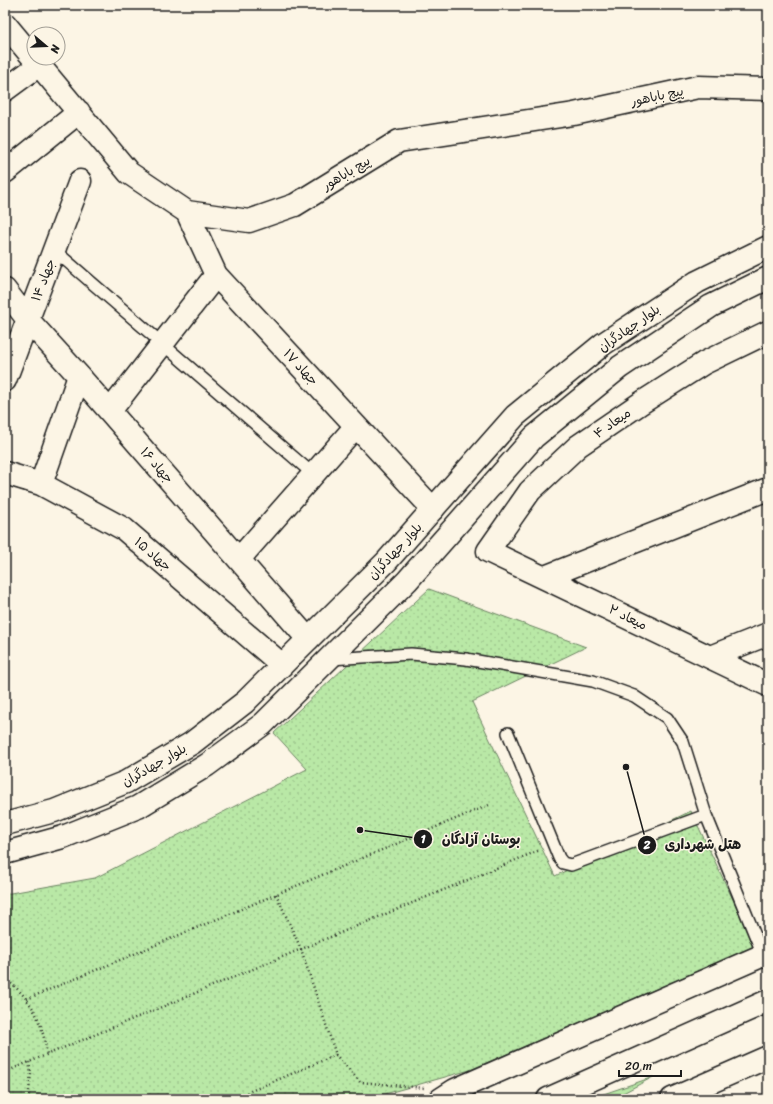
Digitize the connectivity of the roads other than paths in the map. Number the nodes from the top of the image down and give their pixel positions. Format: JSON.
{"nodes":[{"id":1,"x":5,"y":24,"type":"edge"},
{"id":2,"x":26,"y":49,"type":"edge"},
{"id":3,"x":38,"y":66,"type":"edge"},
{"id":4,"x":40,"y":66,"type":"edge"},
{"id":5,"x":768,"y":89,"type":"edge"},
{"id":6,"x":5,"y":90,"type":"edge"},
{"id":7,"x":79,"y":112,"type":"junction"},
{"id":8,"x":5,"y":172,"type":"edge"},
{"id":9,"x":80,"y":181,"type":"dead end"},
{"id":10,"x":187,"y":212,"type":"junction"},
{"id":11,"x":768,"y":247,"type":"edge"},
{"id":12,"x":54,"y":250,"type":"junction"},
{"id":13,"x":216,"y":275,"type":"junction"},
{"id":14,"x":768,"y":278,"type":"edge"},
{"id":15,"x":8,"y":297,"type":"edge"},
{"id":16,"x":28,"y":320,"type":"junction"},
{"id":17,"x":768,"y":332,"type":"edge"},
{"id":18,"x":162,"y":344,"type":"junction"},
{"id":19,"x":79,"y":376,"type":"junction"},
{"id":20,"x":5,"y":380,"type":"edge"},
{"id":21,"x":110,"y":411,"type":"junction"},
{"id":22,"x":356,"y":426,"type":"junction"},
{"id":23,"x":5,"y":473,"type":"edge"},
{"id":24,"x":313,"y":474,"type":"junction"},
{"id":25,"x":41,"y":484,"type":"junction"},
{"id":26,"x":768,"y":489,"type":"edge"},
{"id":27,"x":433,"y":509,"type":"junction"},
{"id":28,"x":488,"y":551,"type":"joint"},
{"id":29,"x":239,"y":560,"type":"junction"},
{"id":30,"x":545,"y":577,"type":"junction"},
{"id":31,"x":768,"y":634,"type":"edge"},
{"id":32,"x":308,"y":639,"type":"junction"},
{"id":33,"x":710,"y":657,"type":"junction"},
{"id":34,"x":327,"y":659,"type":"junction"},
{"id":35,"x":282,"y":665,"type":"junction"},
{"id":36,"x":768,"y":685,"type":"edge"},
{"id":37,"x":508,"y":734,"type":"dead end"},
{"id":38,"x":706,"y":815,"type":"junction"},
{"id":39,"x":5,"y":824,"type":"edge"},
{"id":40,"x":5,"y":853,"type":"edge"},
{"id":41,"x":765,"y":954,"type":"edge"},
{"id":42,"x":768,"y":1001,"type":"edge"},
{"id":43,"x":768,"y":1057,"type":"edge"},
{"id":44,"x":448,"y":1094,"type":"edge"},
{"id":45,"x":548,"y":1099,"type":"edge"},
{"id":46,"x":672,"y":1099,"type":"edge"}],
"edges":[{"from":1,"to":2,"type":"main road","name":"پیچ باباهور"},
{"from":3,"to":6,"type":"main road"},
{"from":4,"to":7,"type":"main road","name":"پیچ باباهور"},
{"from":5,"to":10,"type":"main road","name":"پیچ باباهور"},
{"from":7,"to":8,"type":"main road"},
{"from":7,"to":10,"type":"main road","name":"پیچ باباهور"},
{"from":9,"to":12,"type":"main road","name":"جهاد ۱۴"},
{"from":10,"to":13,"type":"main road","name":"جهاد ۱۷"},
{"from":11,"to":27,"type":"main road","name":"بلوار جهادگران"},
{"from":12,"to":16,"type":"main road","name":"جهاد ۱۴"},
{"from":12,"to":18,"type":"lane"},
{"from":13,"to":18,"type":"main road"},
{"from":13,"to":22,"type":"main road","name":"جهاد ۱۷"},
{"from":14,"to":34,"type":"main road","name":"بلوار جهادگران"},
{"from":15,"to":16,"type":"main road","name":"جهاد ۱۶"},
{"from":16,"to":19,"type":"main road","name":"جهاد ۱۶"},
{"from":16,"to":20,"type":"main road","name":"جهاد ۱۴"},
{"from":17,"to":28,"type":"main road","name":"میعاد ۴"},
{"from":18,"to":21,"type":"main road"},
{"from":18,"to":24,"type":"lane"},
{"from":19,"to":21,"type":"main road","name":"جهاد ۱۶"},
{"from":19,"to":25,"type":"main road"},
{"from":21,"to":29,"type":"main road","name":"جهاد ۱۶"},
{"from":22,"to":24,"type":"main road"},
{"from":22,"to":27,"type":"main road","name":"جهاد ۱۷"},
{"from":23,"to":25,"type":"main road","name":"جهاد ۱۵"},
{"from":24,"to":29,"type":"main road"},
{"from":25,"to":35,"type":"main road","name":"جهاد ۱۵"},
{"from":26,"to":30,"type":"main road"},
{"from":27,"to":32,"type":"main road","name":"بلوار جهادگران"},
{"from":28,"to":30,"type":"main road","name":"میعاد ۲"},
{"from":29,"to":32,"type":"main road","name":"جهاد ۱۶"},
{"from":30,"to":33,"type":"main road","name":"میعاد ۲"},
{"from":31,"to":33,"type":"main road"},
{"from":32,"to":35,"type":"main road","name":"بلوار جهادگران"},
{"from":33,"to":36,"type":"main road","name":"میعاد ۲"},
{"from":34,"to":38,"type":"lane"},
{"from":34,"to":40,"type":"main road","name":"بلوار جهادگران"},
{"from":35,"to":39,"type":"main road","name":"بلوار جهادگران"},
{"from":37,"to":38,"type":"lane"},
{"from":38,"to":41,"type":"lane"},
{"from":41,"to":44,"type":"main road"},
{"from":42,"to":45,"type":"main road"},
{"from":43,"to":46,"type":"main road"}]}
